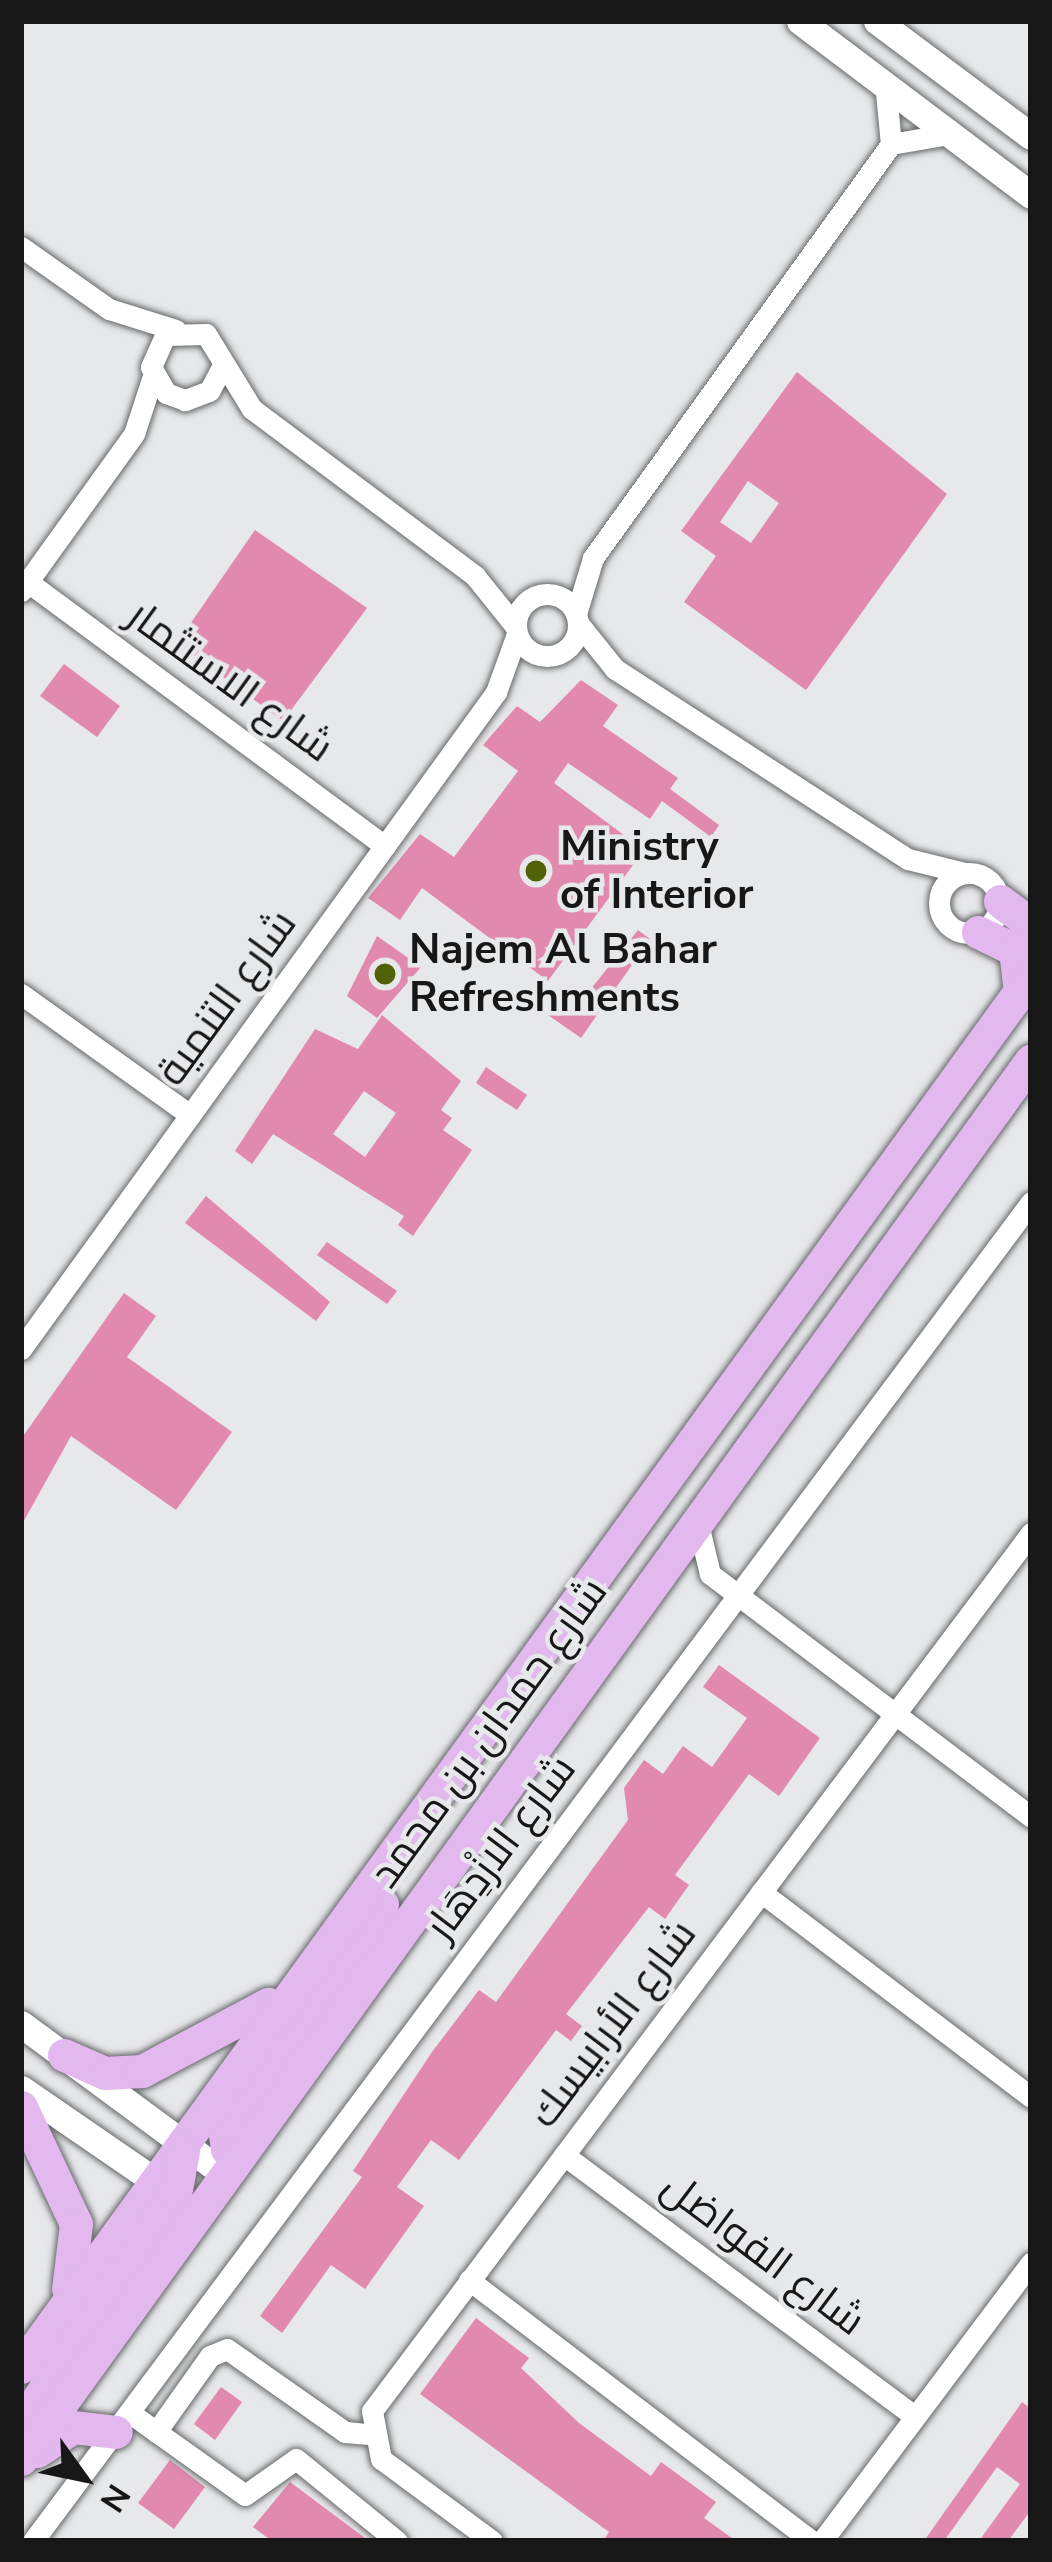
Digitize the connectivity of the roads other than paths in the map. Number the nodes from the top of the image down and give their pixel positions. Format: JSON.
{"nodes":[{"id":1,"x":800,"y":21,"type":"edge"},
{"id":2,"x":877,"y":21,"type":"edge"},
{"id":3,"x":885,"y":82,"type":"junction"},
{"id":4,"x":950,"y":134,"type":"junction"},
{"id":5,"x":1031,"y":136,"type":"edge"},
{"id":6,"x":891,"y":144,"type":"junction"},
{"id":7,"x":1031,"y":195,"type":"edge"},
{"id":8,"x":21,"y":247,"type":"edge"},
{"id":9,"x":110,"y":309,"type":"junction"},
{"id":10,"x":176,"y":330,"type":"junction"},
{"id":11,"x":222,"y":367,"type":"junction"},
{"id":12,"x":152,"y":372,"type":"junction"},
{"id":13,"x":198,"y":397,"type":"junction"},
{"id":14,"x":265,"y":420,"type":"junction"},
{"id":15,"x":134,"y":434,"type":"junction"},
{"id":16,"x":593,"y":558,"type":"junction"},
{"id":17,"x":475,"y":576,"type":"junction"},
{"id":18,"x":24,"y":586,"type":"edge"},
{"id":19,"x":543,"y":594,"type":"junction"},
{"id":20,"x":577,"y":619,"type":"junction"},
{"id":21,"x":516,"y":631,"type":"junction"},
{"id":22,"x":551,"y":655,"type":"junction"},
{"id":23,"x":615,"y":669,"type":"junction"},
{"id":24,"x":496,"y":692,"type":"junction"},
{"id":25,"x":385,"y":846,"type":"junction"},
{"id":26,"x":908,"y":859,"type":"junction"},
{"id":27,"x":964,"y":873,"type":"junction"},
{"id":28,"x":1000,"y":901,"type":"junction"},
{"id":29,"x":939,"y":904,"type":"junction"},
{"id":30,"x":1031,"y":924,"type":"edge"},
{"id":31,"x":979,"y":932,"type":"junction"},
{"id":32,"x":1026,"y":984,"type":"edge"},
{"id":33,"x":21,"y":994,"type":"edge"},
{"id":34,"x":1031,"y":1060,"type":"edge"},
{"id":35,"x":190,"y":1115,"type":"junction"},
{"id":36,"x":1031,"y":1202,"type":"edge"},
{"id":37,"x":21,"y":1349,"type":"edge"},
{"id":38,"x":698,"y":1521,"type":"junction"},
{"id":39,"x":1030,"y":1536,"type":"edge"},
{"id":40,"x":710,"y":1574,"type":"junction"},
{"id":41,"x":655,"y":1580,"type":"junction"},
{"id":42,"x":737,"y":1595,"type":"junction"},
{"id":43,"x":895,"y":1714,"type":"junction"},
{"id":44,"x":1031,"y":1817,"type":"edge"},
{"id":45,"x":394,"y":1856,"type":"junction"},
{"id":46,"x":761,"y":1892,"type":"junction"},
{"id":47,"x":302,"y":1976,"type":"junction"},
{"id":48,"x":21,"y":2024,"type":"edge"},
{"id":49,"x":64,"y":2055,"type":"junction"},
{"id":50,"x":21,"y":2089,"type":"edge"},
{"id":51,"x":1031,"y":2097,"type":"edge"},
{"id":52,"x":21,"y":2107,"type":"edge"},
{"id":53,"x":183,"y":2143,"type":"junction"},
{"id":54,"x":564,"y":2155,"type":"junction"},
{"id":55,"x":235,"y":2161,"type":"junction"},
{"id":56,"x":176,"y":2196,"type":"junction"},
{"id":57,"x":1031,"y":2263,"type":"edge"},
{"id":58,"x":470,"y":2280,"type":"junction"},
{"id":59,"x":28,"y":2358,"type":"edge"},
{"id":60,"x":915,"y":2416,"type":"junction"},
{"id":61,"x":123,"y":2423,"type":"junction"},
{"id":62,"x":21,"y":2425,"type":"edge"},
{"id":63,"x":156,"y":2432,"type":"junction"},
{"id":64,"x":369,"y":2434,"type":"junction"},
{"id":65,"x":21,"y":2461,"type":"edge"},
{"id":66,"x":33,"y":2541,"type":"edge"},
{"id":67,"x":398,"y":2541,"type":"edge"},
{"id":68,"x":492,"y":2541,"type":"edge"},
{"id":69,"x":812,"y":2541,"type":"edge"},
{"id":70,"x":822,"y":2541,"type":"edge"}],
"edges":[{"from":1,"to":3,"type":"street"},
{"from":2,"to":5,"type":"street"},
{"from":3,"to":4,"type":"street"},
{"from":3,"to":6,"type":"street"},
{"from":4,"to":6,"type":"street"},
{"from":4,"to":7,"type":"street"},
{"from":6,"to":16,"type":"street"},
{"from":8,"to":9,"type":"street"},
{"from":9,"to":10,"type":"street"},
{"from":9,"to":12,"type":"street"},
{"from":10,"to":11,"type":"street"},
{"from":10,"to":12,"type":"street"},
{"from":11,"to":13,"type":"street"},
{"from":11,"to":14,"type":"street"},
{"from":12,"to":13,"type":"street"},
{"from":12,"to":15,"type":"street"},
{"from":13,"to":14,"type":"street"},
{"from":13,"to":15,"type":"street"},
{"from":14,"to":17,"type":"street"},
{"from":15,"to":18,"type":"street"},
{"from":16,"to":19,"type":"street"},
{"from":16,"to":20,"type":"street"},
{"from":17,"to":19,"type":"street"},
{"from":17,"to":21,"type":"street"},
{"from":18,"to":25,"type":"street","name":"شارع الاستثمار"},
{"from":19,"to":20,"type":"street"},
{"from":19,"to":21,"type":"street","name":"شارع التنمية"},
{"from":20,"to":22,"type":"street","name":"شارع التنمية"},
{"from":20,"to":23,"type":"street"},
{"from":21,"to":22,"type":"street"},
{"from":21,"to":24,"type":"street","name":"شارع التنمية"},
{"from":22,"to":23,"type":"street"},
{"from":22,"to":24,"type":"street","name":"شارع التنمية"},
{"from":23,"to":26,"type":"street"},
{"from":24,"to":25,"type":"street","name":"شارع التنمية"},
{"from":25,"to":35,"type":"street","name":"شارع التنمية"},
{"from":26,"to":27,"type":"street"},
{"from":26,"to":29,"type":"street"},
{"from":27,"to":28,"type":"street"},
{"from":27,"to":29,"type":"street"},
{"from":28,"to":30,"type":"main road"},
{"from":28,"to":31,"type":"street"},
{"from":29,"to":31,"type":"street"},
{"from":31,"to":32,"type":"main road"},
{"from":32,"to":45,"type":"main road","name":"شارع حمدان بن محمد"},
{"from":33,"to":35,"type":"street"},
{"from":34,"to":38,"type":"main road","name":"شارع حمدان بن محمد"},
{"from":35,"to":37,"type":"street","name":"شارع التنمية"},
{"from":36,"to":42,"type":"street","name":"شارع الازْدِهَار"},
{"from":38,"to":40,"type":"street"},
{"from":38,"to":41,"type":"main road","name":"شارع حمدان بن محمد"},
{"from":39,"to":43,"type":"street","name":"شارع الأرابيسك"},
{"from":40,"to":41,"type":"street"},
{"from":40,"to":42,"type":"street"},
{"from":41,"to":55,"type":"main road","name":"شارع حمدان بن محمد"},
{"from":42,"to":43,"type":"street"},
{"from":42,"to":61,"type":"street","name":"شارع الازْدِهَار"},
{"from":43,"to":44,"type":"street"},
{"from":43,"to":46,"type":"street","name":"شارع الأرابيسك"},
{"from":45,"to":47,"type":"main road","name":"شارع حمدان بن محمد"},
{"from":45,"to":55,"type":"main road"},
{"from":46,"to":51,"type":"street"},
{"from":46,"to":54,"type":"street","name":"شارع الأرابيسك"},
{"from":47,"to":49,"type":"main road"},
{"from":47,"to":53,"type":"main road","name":"شارع حمدان بن محمد"},
{"from":48,"to":49,"type":"street"},
{"from":49,"to":53,"type":"street"},
{"from":50,"to":56,"type":"street"},
{"from":52,"to":59,"type":"main road"},
{"from":53,"to":55,"type":"street"},
{"from":53,"to":56,"type":"main road","name":"شارع حمدان بن محمد"},
{"from":54,"to":58,"type":"street","name":"شارع الأرابيسك"},
{"from":54,"to":60,"type":"street","name":"شارع الفواضل"},
{"from":55,"to":56,"type":"main road","name":"شارع حمدان بن محمد"},
{"from":56,"to":59,"type":"main road","name":"شارع حمدان بن محمد"},
{"from":56,"to":62,"type":"main road"},
{"from":56,"to":65,"type":"main road","name":"شارع حمدان بن محمد"},
{"from":57,"to":60,"type":"street"},
{"from":58,"to":64,"type":"street","name":"شارع الأرابيسك"},
{"from":58,"to":69,"type":"street"},
{"from":60,"to":70,"type":"street"},
{"from":61,"to":63,"type":"street"},
{"from":61,"to":65,"type":"main road"},
{"from":61,"to":66,"type":"street","name":"شارع الازْدِهَار"},
{"from":63,"to":64,"type":"street"},
{"from":63,"to":67,"type":"street"},
{"from":64,"to":68,"type":"street"}]}
